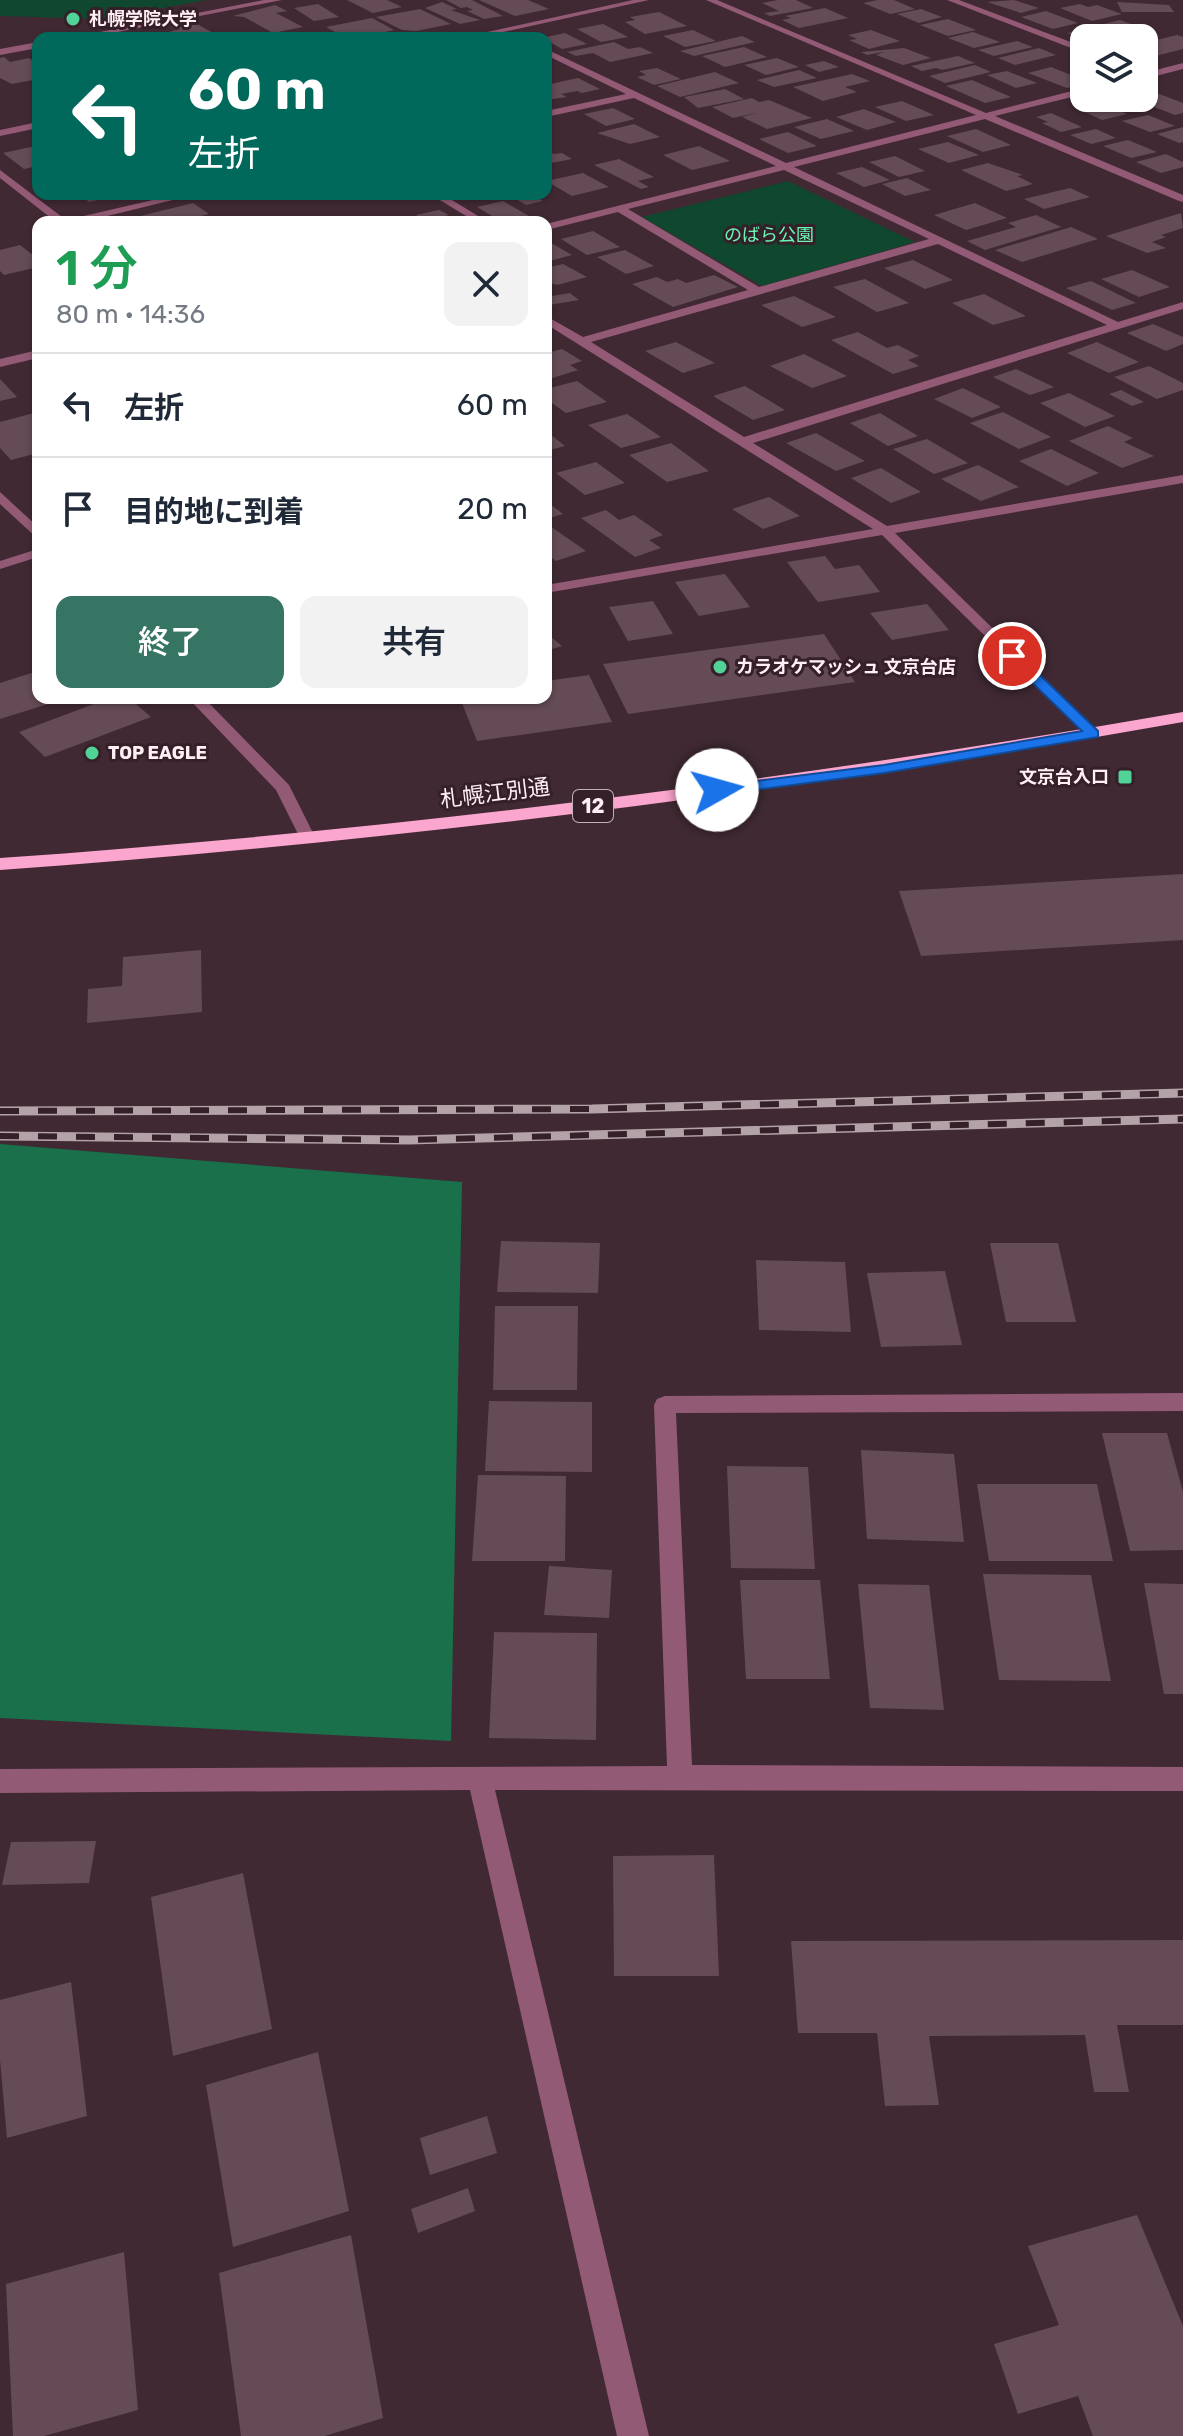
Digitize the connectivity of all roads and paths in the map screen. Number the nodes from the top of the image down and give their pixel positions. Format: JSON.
{"nodes":[{"id":1,"x":278,"y":0,"type":"edge"},
{"id":2,"x":645,"y":0,"type":"edge"},
{"id":3,"x":710,"y":0,"type":"edge"},
{"id":4,"x":951,"y":0,"type":"edge"},
{"id":5,"x":145,"y":25,"type":"junction"},
{"id":6,"x":502,"y":30,"type":"junction"},
{"id":7,"x":156,"y":31,"type":"dead end"},
{"id":8,"x":106,"y":32,"type":"edge"},
{"id":9,"x":492,"y":32,"type":"edge"},
{"id":10,"x":506,"y":32,"type":"edge"},
{"id":11,"x":1070,"y":45,"type":"edge"},
{"id":12,"x":32,"y":46,"type":"edge"},
{"id":13,"x":0,"y":52,"type":"edge"},
{"id":14,"x":552,"y":55,"type":"edge"},
{"id":15,"x":1183,"y":66,"type":"edge"},
{"id":16,"x":1158,"y":71,"type":"edge"},
{"id":17,"x":1070,"y":94,"type":"edge"},
{"id":18,"x":633,"y":95,"type":"junction"},
{"id":19,"x":552,"y":113,"type":"edge"},
{"id":20,"x":986,"y":115,"type":"junction"},
{"id":21,"x":32,"y":126,"type":"edge"},
{"id":22,"x":0,"y":133,"type":"edge"},
{"id":23,"x":784,"y":167,"type":"junction"},
{"id":24,"x":0,"y":173,"type":"edge"},
{"id":25,"x":32,"y":197,"type":"edge"},
{"id":26,"x":1183,"y":199,"type":"edge"},
{"id":27,"x":36,"y":200,"type":"edge"},
{"id":28,"x":165,"y":200,"type":"edge"},
{"id":29,"x":445,"y":200,"type":"edge"},
{"id":30,"x":620,"y":209,"type":"junction"},
{"id":31,"x":58,"y":216,"type":"edge"},
{"id":32,"x":93,"y":216,"type":"edge"},
{"id":33,"x":473,"y":216,"type":"edge"},
{"id":34,"x":552,"y":226,"type":"edge"},
{"id":35,"x":939,"y":240,"type":"junction"},
{"id":36,"x":759,"y":292,"type":"junction"},
{"id":37,"x":1181,"y":307,"type":"edge"},
{"id":38,"x":552,"y":323,"type":"edge"},
{"id":39,"x":1116,"y":325,"type":"junction"},
{"id":40,"x":581,"y":341,"type":"junction"},
{"id":41,"x":32,"y":355,"type":"edge"},
{"id":42,"x":0,"y":363,"type":"edge"},
{"id":43,"x":745,"y":441,"type":"junction"},
{"id":44,"x":1183,"y":479,"type":"edge"},
{"id":45,"x":0,"y":496,"type":"edge"},
{"id":46,"x":32,"y":529,"type":"edge"},
{"id":47,"x":886,"y":531,"type":"junction"},
{"id":48,"x":32,"y":555,"type":"edge"},
{"id":49,"x":0,"y":565,"type":"edge"},
{"id":50,"x":552,"y":588,"type":"edge"},
{"id":51,"x":207,"y":704,"type":"edge"},
{"id":52,"x":1183,"y":717,"type":"edge"},
{"id":53,"x":1093,"y":734,"type":"junction"},
{"id":54,"x":308,"y":839,"type":"junction"},
{"id":55,"x":0,"y":864,"type":"edge"},
{"id":56,"x":1183,"y":1402,"type":"edge"},
{"id":57,"x":680,"y":1777,"type":"junction"},
{"id":58,"x":480,"y":1778,"type":"junction"},
{"id":59,"x":1183,"y":1779,"type":"edge"},
{"id":60,"x":0,"y":1781,"type":"edge"},
{"id":61,"x":633,"y":2436,"type":"edge"}],
"edges":[{"from":1,"to":5,"type":"street"},
{"from":2,"to":6,"type":"street"},
{"from":3,"to":20,"type":"street"},
{"from":4,"to":11,"type":"street"},
{"from":5,"to":7,"type":"street"},
{"from":5,"to":8,"type":"street"},
{"from":6,"to":9,"type":"street"},
{"from":6,"to":10,"type":"street"},
{"from":12,"to":13,"type":"street"},
{"from":14,"to":18,"type":"street"},
{"from":15,"to":16,"type":"street"},
{"from":17,"to":20,"type":"street"},
{"from":18,"to":19,"type":"street"},
{"from":18,"to":23,"type":"street"},
{"from":20,"to":23,"type":"street"},
{"from":20,"to":26,"type":"street"},
{"from":21,"to":22,"type":"street"},
{"from":23,"to":30,"type":"street"},
{"from":23,"to":35,"type":"street"},
{"from":24,"to":25,"type":"street"},
{"from":27,"to":31,"type":"street"},
{"from":28,"to":32,"type":"street"},
{"from":29,"to":33,"type":"street"},
{"from":30,"to":34,"type":"street"},
{"from":30,"to":36,"type":"street"},
{"from":35,"to":36,"type":"street"},
{"from":35,"to":39,"type":"street"},
{"from":36,"to":40,"type":"street"},
{"from":37,"to":39,"type":"street"},
{"from":38,"to":40,"type":"street"},
{"from":39,"to":43,"type":"street"},
{"from":40,"to":43,"type":"street"},
{"from":41,"to":42,"type":"street"},
{"from":43,"to":47,"type":"street"},
{"from":44,"to":47,"type":"street"},
{"from":45,"to":46,"type":"street"},
{"from":47,"to":50,"type":"street"},
{"from":47,"to":53,"type":"street"},
{"from":48,"to":49,"type":"street"},
{"from":51,"to":54,"type":"street"},
{"from":52,"to":53,"type":"highway","name":"札幌江別通","number":"12"},
{"from":53,"to":54,"type":"highway","name":"札幌江別通","number":"12"},
{"from":54,"to":55,"type":"highway","name":"札幌江別通","number":"12"},
{"from":56,"to":57,"type":"street"},
{"from":57,"to":58,"type":"street"},
{"from":57,"to":59,"type":"street"},
{"from":58,"to":60,"type":"street"},
{"from":58,"to":61,"type":"street"}]}
